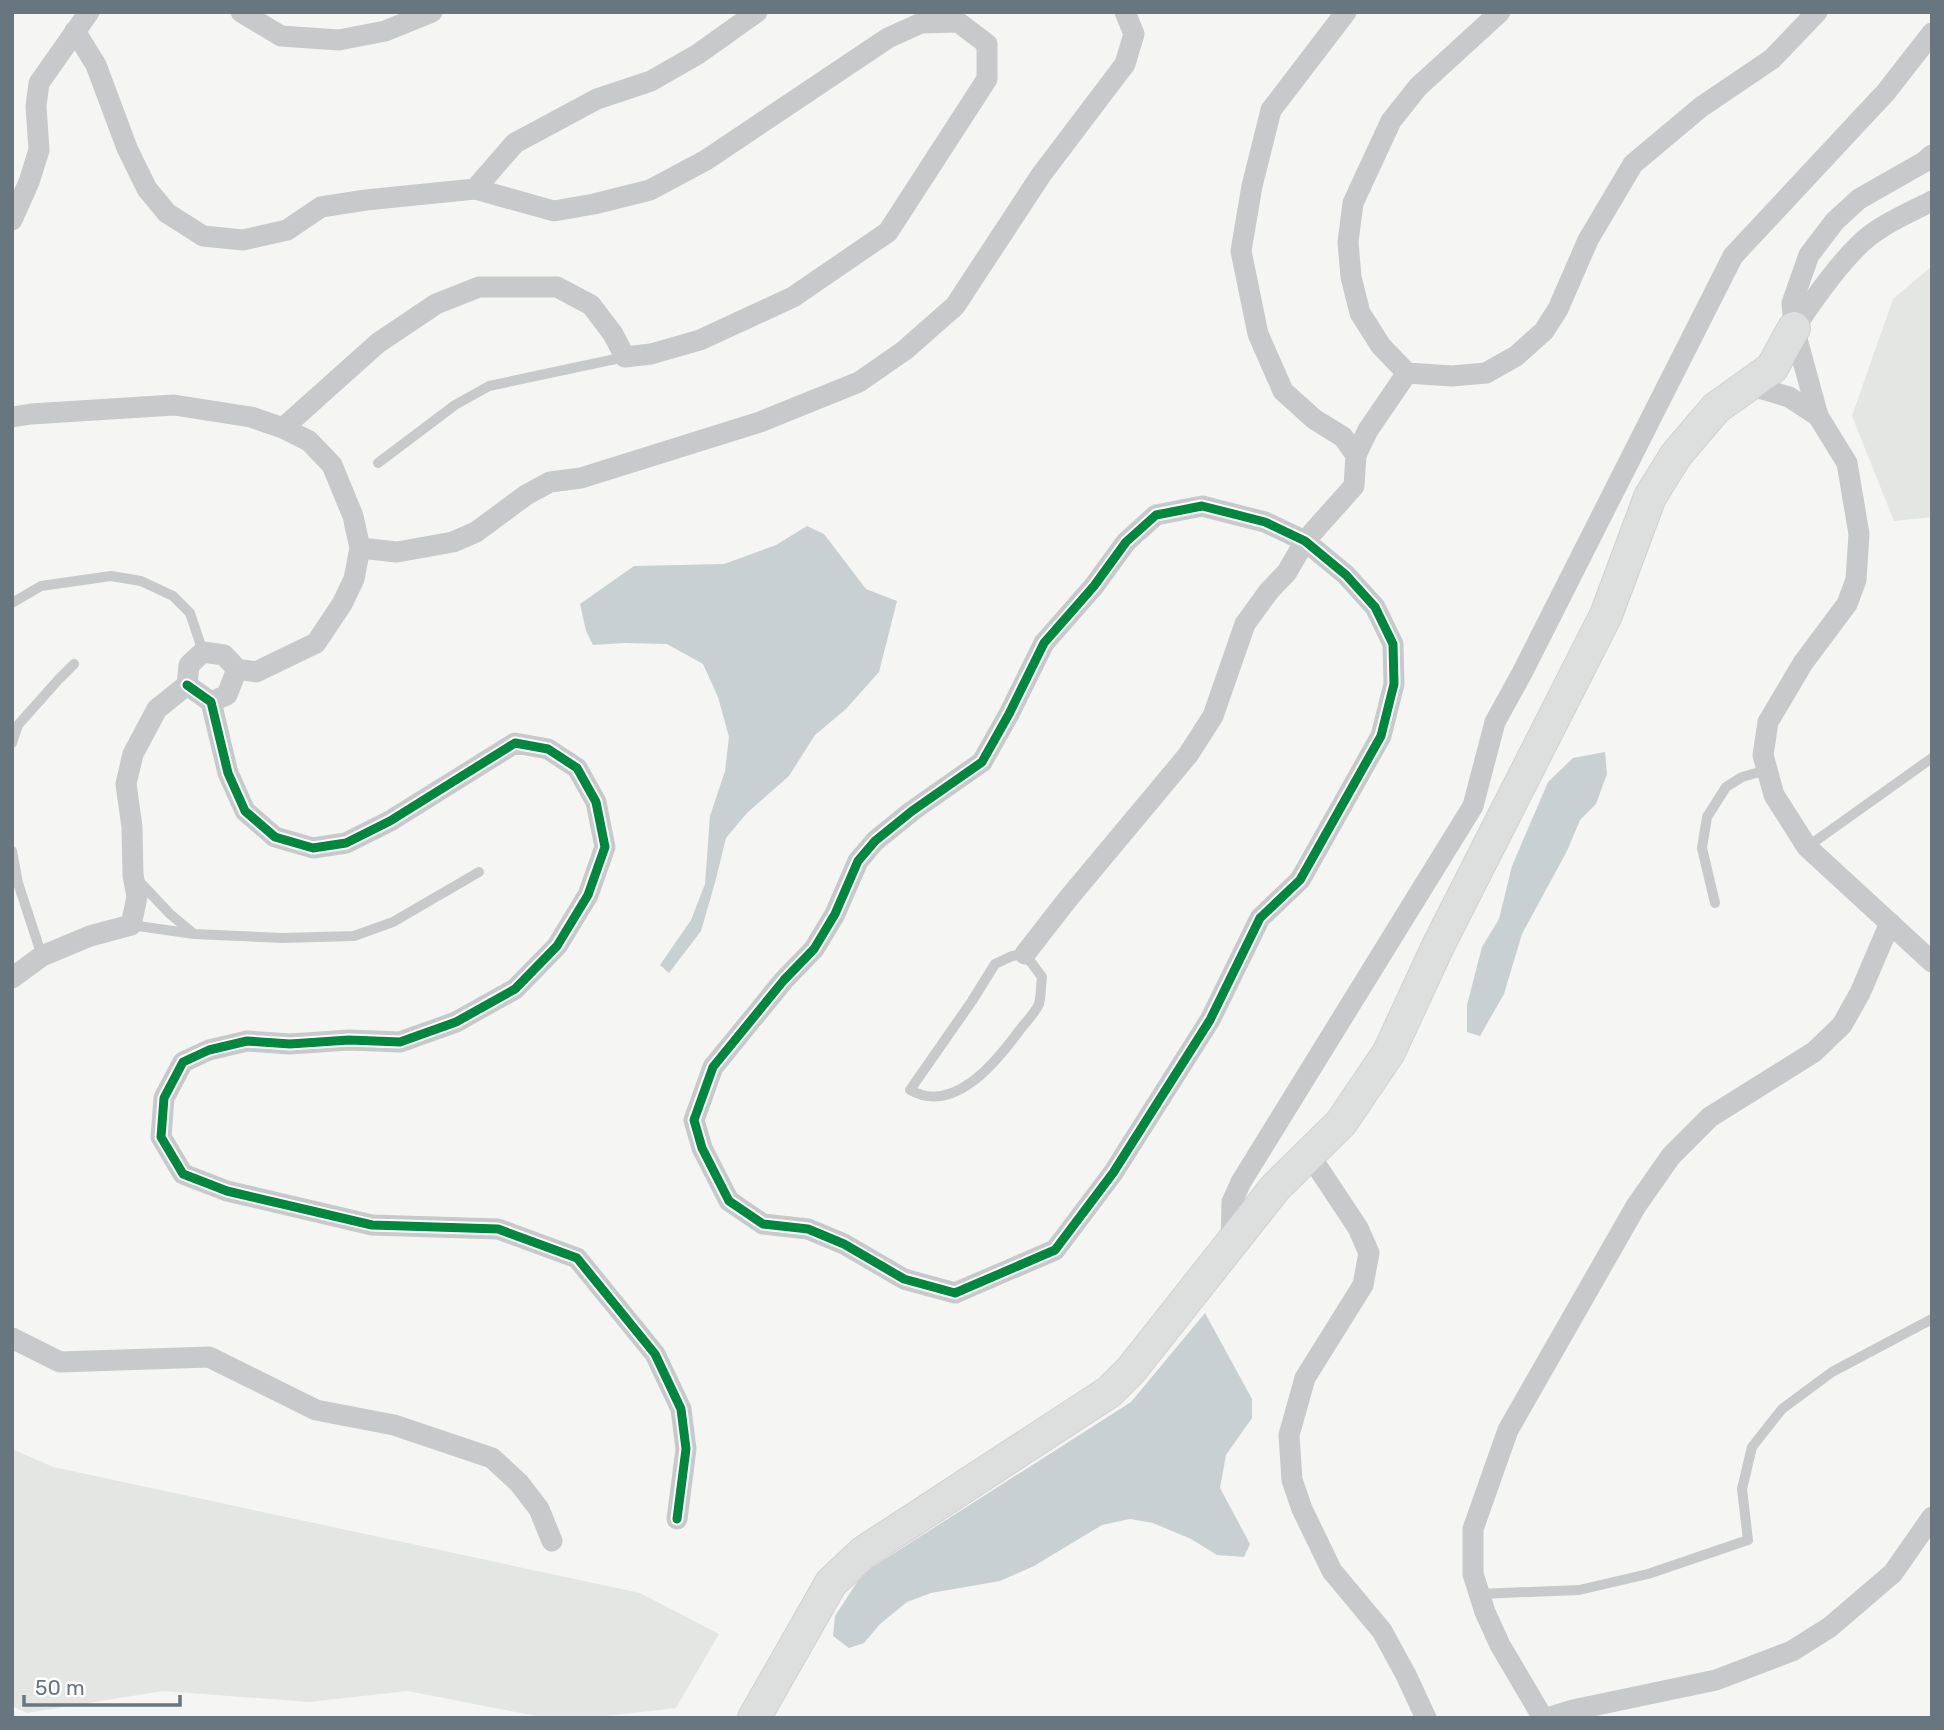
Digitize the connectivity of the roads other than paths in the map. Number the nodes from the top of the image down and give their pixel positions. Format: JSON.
{"nodes":[{"id":1,"x":89,"y":12,"type":"edge"},
{"id":2,"x":241,"y":12,"type":"edge"},
{"id":3,"x":432,"y":12,"type":"edge"},
{"id":4,"x":757,"y":12,"type":"edge"},
{"id":5,"x":1125,"y":12,"type":"edge"},
{"id":6,"x":1346,"y":12,"type":"edge"},
{"id":7,"x":1500,"y":12,"type":"edge"},
{"id":8,"x":1817,"y":12,"type":"edge"},
{"id":9,"x":75,"y":31,"type":"junction"},
{"id":10,"x":1932,"y":33,"type":"edge"},
{"id":11,"x":1932,"y":155,"type":"edge"},
{"id":12,"x":475,"y":189,"type":"junction"},
{"id":13,"x":1932,"y":201,"type":"edge"},
{"id":14,"x":12,"y":220,"type":"edge"},
{"id":15,"x":1794,"y":328,"type":"junction"},
{"id":16,"x":625,"y":357,"type":"junction"},
{"id":17,"x":1407,"y":373,"type":"junction"},
{"id":18,"x":1749,"y":385,"type":"junction"},
{"id":19,"x":1818,"y":416,"type":"junction"},
{"id":20,"x":12,"y":417,"type":"edge"},
{"id":21,"x":283,"y":428,"type":"junction"},
{"id":22,"x":1356,"y":455,"type":"junction"},
{"id":23,"x":378,"y":463,"type":"dead end"},
{"id":24,"x":1305,"y":541,"type":"junction"},
{"id":25,"x":360,"y":548,"type":"junction"},
{"id":26,"x":12,"y":603,"type":"edge"},
{"id":27,"x":203,"y":652,"type":"junction"},
{"id":28,"x":74,"y":664,"type":"dead end"},
{"id":29,"x":237,"y":669,"type":"junction"},
{"id":30,"x":187,"y":685,"type":"junction"},
{"id":31,"x":211,"y":702,"type":"junction"},
{"id":32,"x":12,"y":743,"type":"edge"},
{"id":33,"x":1932,"y":758,"type":"edge"},
{"id":34,"x":1767,"y":770,"type":"junction"},
{"id":35,"x":1807,"y":847,"type":"junction"},
{"id":36,"x":12,"y":851,"type":"edge"},
{"id":37,"x":480,"y":872,"type":"dead end"},
{"id":38,"x":133,"y":874,"type":"junction"},
{"id":39,"x":1715,"y":903,"type":"dead end"},
{"id":40,"x":1890,"y":923,"type":"junction"},
{"id":41,"x":131,"y":925,"type":"junction"},
{"id":42,"x":194,"y":934,"type":"junction"},
{"id":43,"x":1025,"y":954,"type":"junction"},
{"id":44,"x":41,"y":956,"type":"junction"},
{"id":45,"x":1932,"y":962,"type":"edge"},
{"id":46,"x":12,"y":978,"type":"edge"},
{"id":47,"x":1309,"y":1154,"type":"junction"},
{"id":48,"x":1231,"y":1244,"type":"junction"},
{"id":49,"x":1932,"y":1319,"type":"edge"},
{"id":50,"x":12,"y":1338,"type":"edge"},
{"id":51,"x":1932,"y":1517,"type":"edge"},
{"id":52,"x":677,"y":1519,"type":"dead end"},
{"id":53,"x":552,"y":1541,"type":"dead end"},
{"id":54,"x":1479,"y":1594,"type":"junction"},
{"id":55,"x":754,"y":1718,"type":"edge"},
{"id":56,"x":1426,"y":1718,"type":"edge"},
{"id":57,"x":1545,"y":1718,"type":"edge"}],
"edges":[{"from":1,"to":9,"type":"street"},
{"from":2,"to":3,"type":"street"},
{"from":4,"to":12,"type":"street"},
{"from":5,"to":25,"type":"street"},
{"from":6,"to":22,"type":"street"},
{"from":7,"to":17,"type":"street"},
{"from":8,"to":17,"type":"street"},
{"from":9,"to":12,"type":"street"},
{"from":9,"to":14,"type":"street"},
{"from":10,"to":48,"type":"street"},
{"from":11,"to":15,"type":"street"},
{"from":12,"to":16,"type":"street"},
{"from":13,"to":15,"type":"street"},
{"from":15,"to":18,"type":"street"},
{"from":15,"to":19,"type":"street"},
{"from":16,"to":21,"type":"street"},
{"from":16,"to":23,"type":"lane"},
{"from":17,"to":22,"type":"street"},
{"from":18,"to":19,"type":"street"},
{"from":18,"to":47,"type":"street"},
{"from":19,"to":34,"type":"street"},
{"from":20,"to":21,"type":"street"},
{"from":21,"to":25,"type":"street"},
{"from":22,"to":24,"type":"street"},
{"from":24,"to":24,"type":"street"},
{"from":24,"to":43,"type":"street"},
{"from":25,"to":29,"type":"street"},
{"from":26,"to":27,"type":"lane"},
{"from":27,"to":29,"type":"street"},
{"from":27,"to":30,"type":"street"},
{"from":28,"to":32,"type":"lane"},
{"from":29,"to":31,"type":"street"},
{"from":30,"to":31,"type":"street"},
{"from":30,"to":38,"type":"street"},
{"from":31,"to":52,"type":"street"},
{"from":33,"to":35,"type":"lane"},
{"from":34,"to":35,"type":"street"},
{"from":34,"to":39,"type":"lane"},
{"from":35,"to":40,"type":"street"},
{"from":36,"to":44,"type":"lane"},
{"from":37,"to":42,"type":"lane"},
{"from":38,"to":41,"type":"street"},
{"from":38,"to":42,"type":"lane"},
{"from":40,"to":45,"type":"street"},
{"from":40,"to":54,"type":"street"},
{"from":41,"to":42,"type":"lane"},
{"from":41,"to":44,"type":"street"},
{"from":43,"to":43,"type":"lane"},
{"from":44,"to":46,"type":"street"},
{"from":47,"to":48,"type":"street"},
{"from":47,"to":56,"type":"street"},
{"from":48,"to":55,"type":"street"},
{"from":49,"to":54,"type":"lane"},
{"from":50,"to":53,"type":"street"},
{"from":51,"to":57,"type":"street"},
{"from":54,"to":57,"type":"street"}]}
